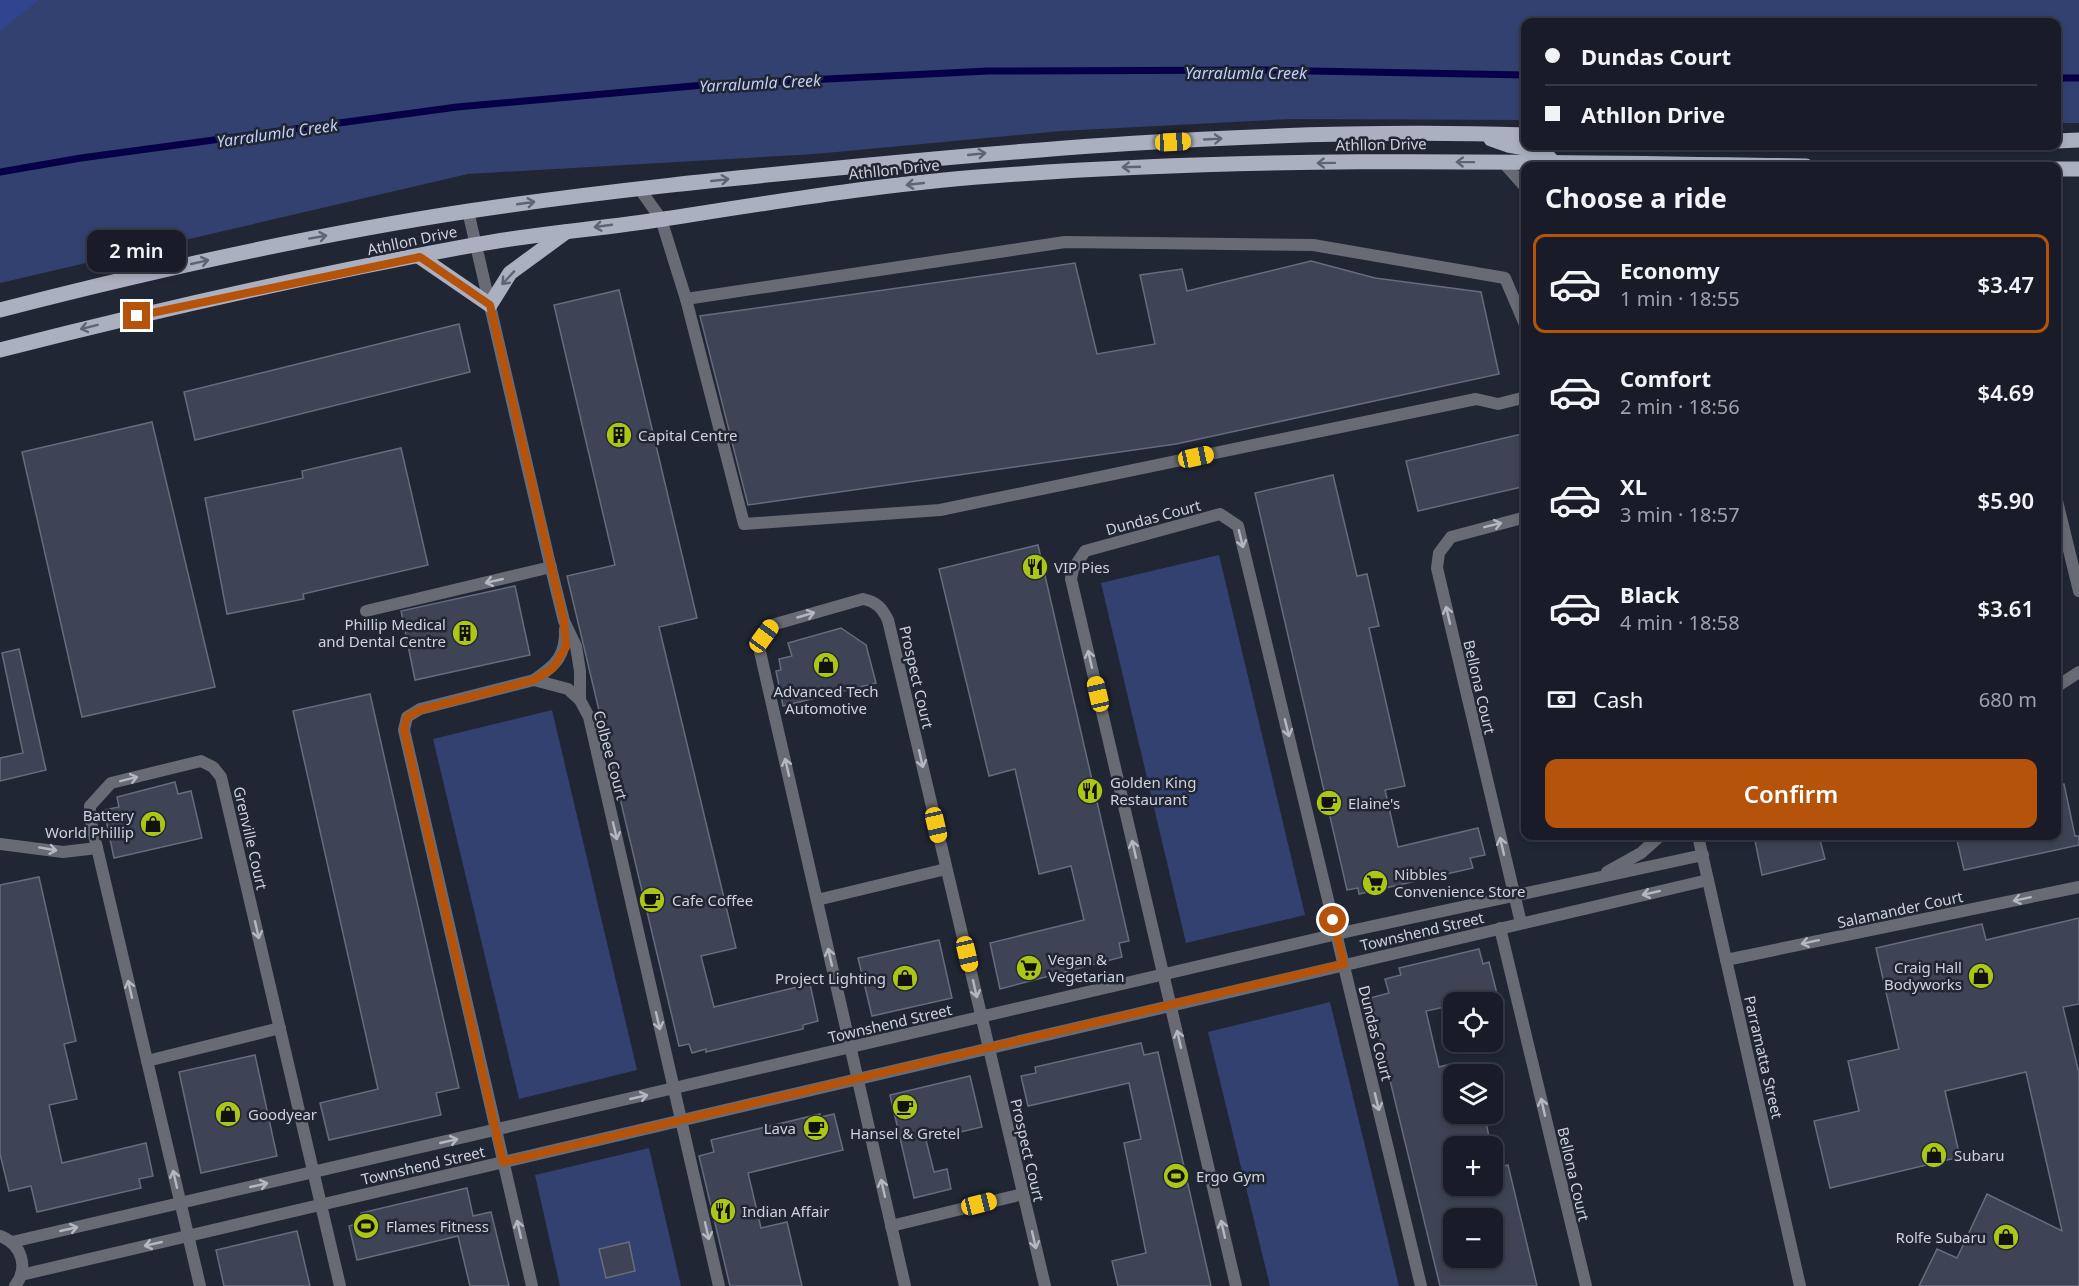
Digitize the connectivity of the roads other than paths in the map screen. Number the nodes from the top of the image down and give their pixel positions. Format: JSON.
{"nodes":[{"id":1,"x":1477,"y":134,"type":"junction"},
{"id":2,"x":1521,"y":135,"type":"edge"},
{"id":3,"x":2079,"y":140,"type":"edge"},
{"id":4,"x":2061,"y":141,"type":"edge"},
{"id":5,"x":1521,"y":147,"type":"edge"},
{"id":6,"x":1537,"y":150,"type":"edge"},
{"id":7,"x":1503,"y":162,"type":"junction"},
{"id":8,"x":1552,"y":162,"type":"edge"},
{"id":9,"x":1521,"y":163,"type":"edge"},
{"id":10,"x":2061,"y":169,"type":"edge"},
{"id":11,"x":2079,"y":169,"type":"edge"},
{"id":12,"x":1521,"y":182,"type":"edge"},
{"id":13,"x":639,"y":188,"type":"junction"},
{"id":14,"x":468,"y":211,"type":"junction"},
{"id":15,"x":662,"y":219,"type":"junction"},
{"id":16,"x":566,"y":232,"type":"junction"},
{"id":17,"x":475,"y":245,"type":"junction"},
{"id":18,"x":420,"y":257,"type":"junction"},
{"id":19,"x":686,"y":299,"type":"junction"},
{"id":20,"x":490,"y":305,"type":"junction"},
{"id":21,"x":0,"y":310,"type":"edge"},
{"id":22,"x":1521,"y":315,"type":"edge"},
{"id":23,"x":0,"y":350,"type":"edge"},
{"id":24,"x":1521,"y":398,"type":"edge"},
{"id":25,"x":2061,"y":517,"type":"edge"},
{"id":26,"x":1521,"y":518,"type":"edge"},
{"id":27,"x":551,"y":567,"type":"junction"},
{"id":28,"x":2079,"y":591,"type":"edge"},
{"id":29,"x":366,"y":611,"type":"dead end"},
{"id":30,"x":564,"y":621,"type":"junction"},
{"id":31,"x":2079,"y":672,"type":"edge"},
{"id":32,"x":534,"y":680,"type":"junction"},
{"id":33,"x":2061,"y":684,"type":"edge"},
{"id":34,"x":580,"y":700,"type":"junction"},
{"id":35,"x":1656,"y":840,"type":"edge"},
{"id":36,"x":1699,"y":840,"type":"edge"},
{"id":37,"x":0,"y":844,"type":"edge"},
{"id":38,"x":97,"y":848,"type":"junction"},
{"id":39,"x":1703,"y":855,"type":"junction"},
{"id":40,"x":946,"y":868,"type":"junction"},
{"id":41,"x":1601,"y":875,"type":"junction"},
{"id":42,"x":1708,"y":880,"type":"junction"},
{"id":43,"x":2079,"y":887,"type":"edge"},
{"id":44,"x":1514,"y":894,"type":"junction"},
{"id":45,"x":817,"y":900,"type":"junction"},
{"id":46,"x":1521,"y":923,"type":"junction"},
{"id":47,"x":1500,"y":928,"type":"junction"},
{"id":48,"x":1336,"y":934,"type":"junction"},
{"id":49,"x":1726,"y":960,"type":"junction"},
{"id":50,"x":1344,"y":964,"type":"junction"},
{"id":51,"x":1163,"y":974,"type":"junction"},
{"id":52,"x":1171,"y":1005,"type":"junction"},
{"id":53,"x":981,"y":1017,"type":"junction"},
{"id":54,"x":280,"y":1028,"type":"junction"},
{"id":55,"x":850,"y":1047,"type":"junction"},
{"id":56,"x":989,"y":1048,"type":"junction"},
{"id":57,"x":147,"y":1061,"type":"junction"},
{"id":58,"x":858,"y":1079,"type":"junction"},
{"id":59,"x":674,"y":1088,"type":"junction"},
{"id":60,"x":681,"y":1120,"type":"junction"},
{"id":61,"x":496,"y":1130,"type":"junction"},
{"id":62,"x":503,"y":1162,"type":"junction"},
{"id":63,"x":313,"y":1172,"type":"junction"},
{"id":64,"x":1023,"y":1194,"type":"junction"},
{"id":65,"x":180,"y":1203,"type":"junction"},
{"id":66,"x":321,"y":1204,"type":"junction"},
{"id":67,"x":891,"y":1226,"type":"junction"},
{"id":68,"x":0,"y":1236,"type":"edge"},
{"id":69,"x":188,"y":1236,"type":"junction"},
{"id":70,"x":12,"y":1242,"type":"junction"},
{"id":71,"x":18,"y":1280,"type":"edge"},
{"id":72,"x":200,"y":1286,"type":"edge"},
{"id":73,"x":340,"y":1286,"type":"edge"},
{"id":74,"x":532,"y":1286,"type":"edge"},
{"id":75,"x":719,"y":1286,"type":"edge"},
{"id":76,"x":905,"y":1286,"type":"edge"},
{"id":77,"x":1045,"y":1286,"type":"edge"},
{"id":78,"x":1236,"y":1286,"type":"edge"},
{"id":79,"x":1421,"y":1286,"type":"edge"},
{"id":80,"x":1586,"y":1286,"type":"edge"},
{"id":81,"x":1800,"y":1286,"type":"edge"}],
"edges":[{"from":1,"to":2,"type":"main road","name":"Athllon Drive"},
{"from":1,"to":5,"type":"main road"},
{"from":13,"to":1,"type":"main road","name":"Athllon Drive","one_way":true},
{"from":3,"to":4,"type":"main road"},
{"from":6,"to":8,"type":"main road"},
{"from":7,"to":9,"type":"main road","name":"Athllon Drive"},
{"from":7,"to":12,"type":"street"},
{"from":7,"to":15,"type":"main road","name":"Athllon Drive","one_way":true},
{"from":10,"to":11,"type":"main road"},
{"from":14,"to":13,"type":"main road","name":"Athllon Drive","one_way":true},
{"from":13,"to":15,"type":"street"},
{"from":14,"to":17,"type":"street"},
{"from":21,"to":14,"type":"main road","name":"Athllon Drive","one_way":true},
{"from":15,"to":16,"type":"main road","name":"Athllon Drive","one_way":true},
{"from":15,"to":19,"type":"street"},
{"from":16,"to":17,"type":"main road","name":"Athllon Drive"},
{"from":16,"to":20,"type":"main road","one_way":true},
{"from":17,"to":18,"type":"main road","name":"Athllon Drive"},
{"from":17,"to":20,"type":"street"},
{"from":18,"to":20,"type":"main road"},
{"from":18,"to":23,"type":"main road","name":"Athllon Drive","one_way":true},
{"from":19,"to":22,"type":"street"},
{"from":19,"to":24,"type":"street"},
{"from":20,"to":27,"type":"street"},
{"from":25,"to":28,"type":"street"},
{"from":44,"to":26,"type":"street","name":"Bellona Court","one_way":true},
{"from":27,"to":29,"type":"street","one_way":true},
{"from":27,"to":30,"type":"street"},
{"from":30,"to":32,"type":"street"},
{"from":30,"to":34,"type":"street"},
{"from":31,"to":33,"type":"street"},
{"from":32,"to":34,"type":"street","name":"Colbee Court"},
{"from":32,"to":61,"type":"street","name":"Colbee Court"},
{"from":34,"to":59,"type":"street","name":"Colbee Court","one_way":true},
{"from":35,"to":41,"type":"street","name":"Townshend Street"},
{"from":36,"to":39,"type":"street","name":"Parramatta Street"},
{"from":37,"to":38,"type":"street","one_way":true},
{"from":38,"to":54,"type":"street","name":"Grenville Court","one_way":true},
{"from":57,"to":38,"type":"street","name":"Grenville Court","one_way":true},
{"from":39,"to":41,"type":"street","name":"Townshend Street"},
{"from":39,"to":42,"type":"street","name":"Parramatta Street"},
{"from":40,"to":45,"type":"street"},
{"from":45,"to":40,"type":"street","name":"Prospect Court","one_way":true},
{"from":40,"to":53,"type":"street","name":"Prospect Court","one_way":true},
{"from":41,"to":44,"type":"street","name":"Townshend Street"},
{"from":42,"to":46,"type":"street","name":"Townshend Street","one_way":true},
{"from":42,"to":49,"type":"street","name":"Parramatta Street"},
{"from":43,"to":49,"type":"street","name":"Salamander Court","one_way":true},
{"from":44,"to":46,"type":"street","name":"Bellona Court"},
{"from":44,"to":48,"type":"street","name":"Townshend Street"},
{"from":55,"to":45,"type":"street","name":"Prospect Court","one_way":true},
{"from":46,"to":47,"type":"street","name":"Townshend Street"},
{"from":47,"to":50,"type":"street","name":"Townshend Street"},
{"from":80,"to":47,"type":"street","name":"Bellona Court","one_way":true},
{"from":48,"to":50,"type":"street","name":"Dundas Court"},
{"from":48,"to":51,"type":"street","name":"Townshend Street"},
{"from":51,"to":48,"type":"street","name":"Dundas Court","one_way":true},
{"from":49,"to":81,"type":"street","name":"Parramatta Street"},
{"from":50,"to":52,"type":"street","name":"Townshend Street"},
{"from":50,"to":79,"type":"street","name":"Dundas Court","one_way":true},
{"from":51,"to":52,"type":"street","name":"Dundas Court"},
{"from":51,"to":53,"type":"street","name":"Townshend Street"},
{"from":52,"to":56,"type":"street","name":"Townshend Street"},
{"from":78,"to":52,"type":"street","name":"Dundas Court","one_way":true},
{"from":53,"to":55,"type":"street","name":"Townshend Street"},
{"from":53,"to":56,"type":"street","name":"Prospect Court"},
{"from":54,"to":57,"type":"street"},
{"from":54,"to":63,"type":"street","name":"Grenville Court"},
{"from":55,"to":58,"type":"street","name":"Prospect Court"},
{"from":55,"to":59,"type":"street","name":"Townshend Street"},
{"from":56,"to":58,"type":"street","name":"Townshend Street"},
{"from":56,"to":64,"type":"street","name":"Prospect Court"},
{"from":65,"to":57,"type":"street","name":"Grenville Court","one_way":true},
{"from":58,"to":60,"type":"street","name":"Townshend Street"},
{"from":67,"to":58,"type":"street","name":"Prospect Court","one_way":true},
{"from":59,"to":60,"type":"street","name":"Colbee Court"},
{"from":61,"to":59,"type":"street","name":"Townshend Street","one_way":true},
{"from":60,"to":62,"type":"street","name":"Townshend Street"},
{"from":60,"to":75,"type":"street","name":"Colbee Court","one_way":true},
{"from":61,"to":62,"type":"street","name":"Colbee Court"},
{"from":63,"to":61,"type":"street","name":"Townshend Street","one_way":true},
{"from":62,"to":66,"type":"street","name":"Townshend Street"},
{"from":74,"to":62,"type":"street","name":"Colbee Court","one_way":true},
{"from":65,"to":63,"type":"street","name":"Townshend Street","one_way":true},
{"from":63,"to":66,"type":"street","name":"Grenville Court"},
{"from":64,"to":67,"type":"street"},
{"from":64,"to":77,"type":"street","name":"Prospect Court","one_way":true},
{"from":65,"to":69,"type":"street","name":"Grenville Court"},
{"from":70,"to":65,"type":"street","name":"Townshend Street","one_way":true},
{"from":66,"to":69,"type":"street","name":"Townshend Street"},
{"from":66,"to":73,"type":"street","name":"Grenville Court"},
{"from":67,"to":76,"type":"street","name":"Prospect Court"},
{"from":68,"to":70,"type":"street"},
{"from":69,"to":71,"type":"street","name":"Townshend Street","one_way":true},
{"from":69,"to":72,"type":"street","name":"Grenville Court"},
{"from":70,"to":71,"type":"street"}]}
